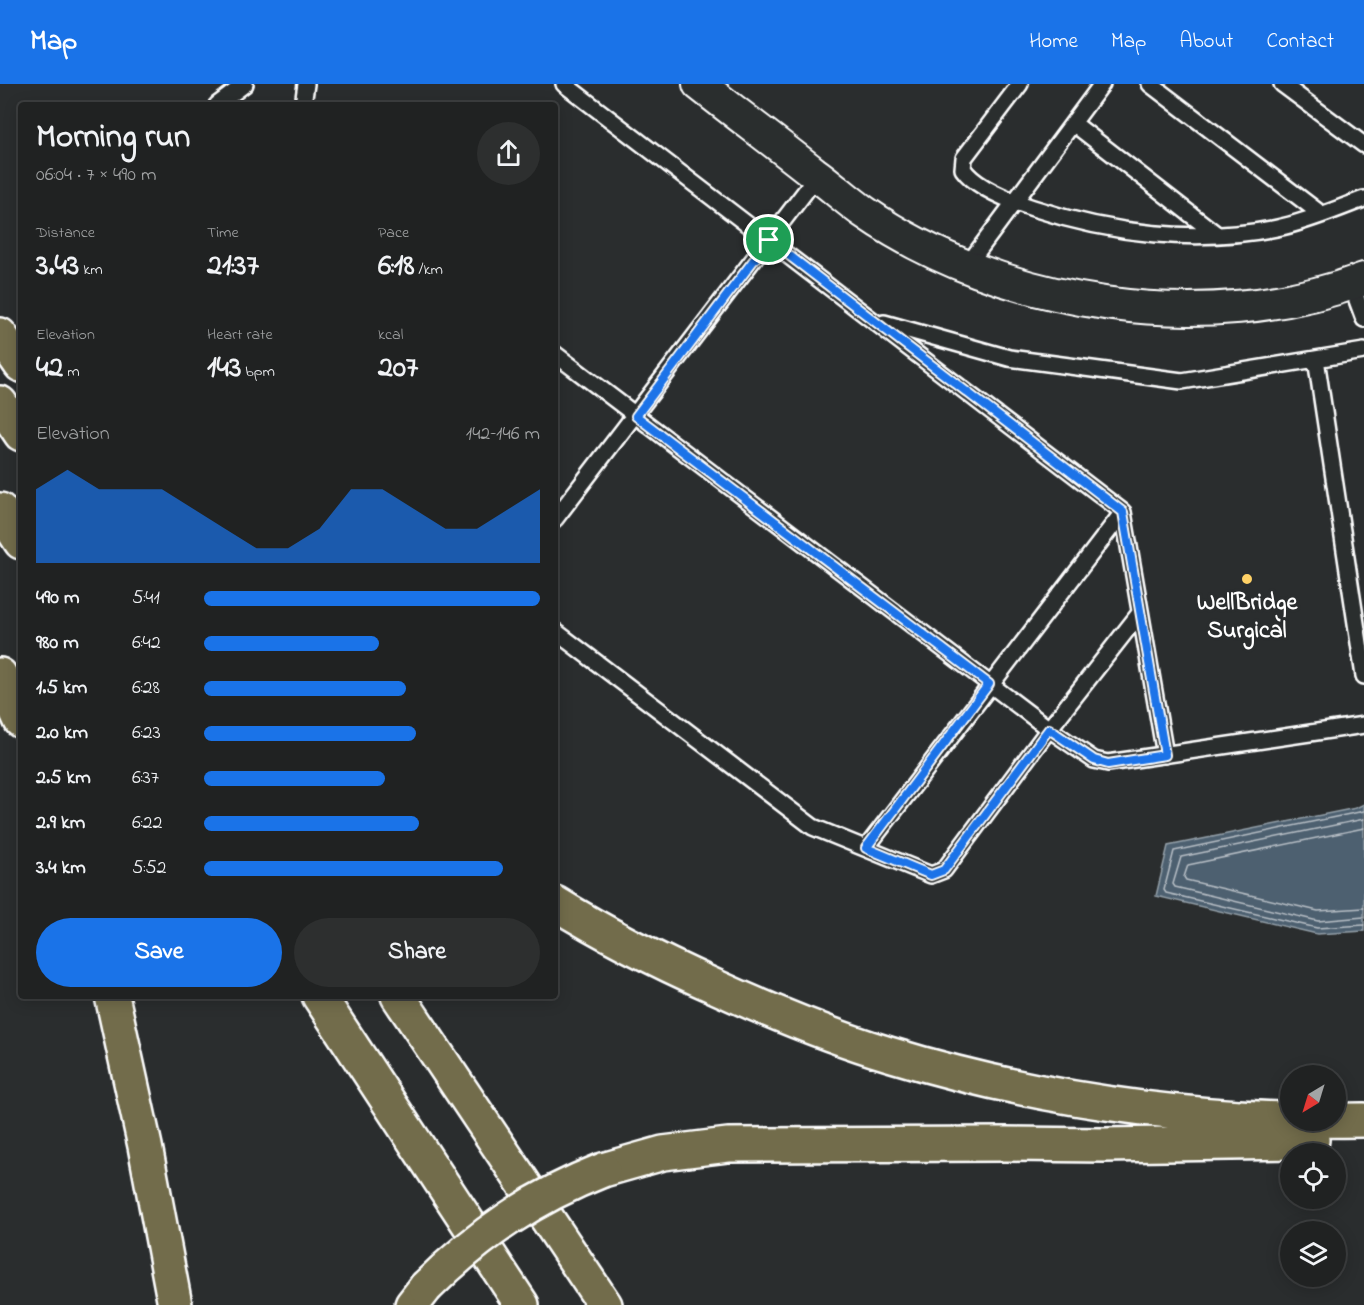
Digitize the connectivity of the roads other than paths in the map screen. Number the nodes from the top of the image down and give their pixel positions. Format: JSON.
{"nodes":[{"id":1,"x":245,"y":84,"type":"edge"},
{"id":2,"x":306,"y":84,"type":"edge"},
{"id":3,"x":564,"y":84,"type":"edge"},
{"id":4,"x":699,"y":84,"type":"edge"},
{"id":5,"x":1020,"y":84,"type":"edge"},
{"id":6,"x":1102,"y":84,"type":"edge"},
{"id":7,"x":1150,"y":84,"type":"edge"},
{"id":8,"x":1282,"y":84,"type":"edge"},
{"id":9,"x":221,"y":102,"type":"edge"},
{"id":10,"x":303,"y":102,"type":"edge"},
{"id":11,"x":1073,"y":123,"type":"junction"},
{"id":12,"x":1364,"y":145,"type":"edge"},
{"id":13,"x":818,"y":176,"type":"junction"},
{"id":14,"x":1364,"y":199,"type":"edge"},
{"id":15,"x":1014,"y":202,"type":"junction"},
{"id":16,"x":1321,"y":214,"type":"junction"},
{"id":17,"x":1216,"y":234,"type":"junction"},
{"id":18,"x":769,"y":240,"type":"junction"},
{"id":19,"x":966,"y":267,"type":"junction"},
{"id":20,"x":1357,"y":281,"type":"edge"},
{"id":21,"x":1364,"y":319,"type":"edge"},
{"id":22,"x":876,"y":321,"type":"junction"},
{"id":23,"x":0,"y":335,"type":"edge"},
{"id":24,"x":1364,"y":351,"type":"edge"},
{"id":25,"x":558,"y":356,"type":"edge"},
{"id":26,"x":1316,"y":359,"type":"junction"},
{"id":27,"x":18,"y":361,"type":"edge"},
{"id":28,"x":0,"y":403,"type":"edge"},
{"id":29,"x":636,"y":416,"type":"junction"},
{"id":30,"x":18,"y":430,"type":"edge"},
{"id":31,"x":0,"y":510,"type":"edge"},
{"id":32,"x":1123,"y":512,"type":"junction"},
{"id":33,"x":558,"y":515,"type":"edge"},
{"id":34,"x":18,"y":537,"type":"edge"},
{"id":35,"x":1140,"y":613,"type":"junction"},
{"id":36,"x":558,"y":633,"type":"edge"},
{"id":37,"x":0,"y":675,"type":"edge"},
{"id":38,"x":1364,"y":676,"type":"edge"},
{"id":39,"x":989,"y":684,"type":"junction"},
{"id":40,"x":18,"y":714,"type":"edge"},
{"id":41,"x":1364,"y":725,"type":"edge"},
{"id":42,"x":1049,"y":729,"type":"junction"},
{"id":43,"x":1165,"y":755,"type":"junction"},
{"id":44,"x":866,"y":848,"type":"junction"},
{"id":45,"x":558,"y":905,"type":"edge"},
{"id":46,"x":113,"y":999,"type":"edge"},
{"id":47,"x":321,"y":999,"type":"edge"},
{"id":48,"x":400,"y":999,"type":"edge"},
{"id":49,"x":1364,"y":1120,"type":"edge"},
{"id":50,"x":1364,"y":1134,"type":"edge"},
{"id":51,"x":419,"y":1296,"type":"edge"},
{"id":52,"x":175,"y":1305,"type":"edge"},
{"id":53,"x":522,"y":1305,"type":"edge"},
{"id":54,"x":605,"y":1305,"type":"edge"}],
"edges":[{"from":1,"to":9,"type":"lane"},
{"from":2,"to":10,"type":"lane"},
{"from":3,"to":18,"type":"lane"},
{"from":4,"to":13,"type":"street"},
{"from":5,"to":15,"type":"lane"},
{"from":6,"to":11,"type":"lane"},
{"from":7,"to":16,"type":"lane"},
{"from":8,"to":12,"type":"lane"},
{"from":11,"to":15,"type":"lane"},
{"from":11,"to":17,"type":"lane"},
{"from":13,"to":18,"type":"lane"},
{"from":13,"to":19,"type":"street"},
{"from":14,"to":16,"type":"lane"},
{"from":15,"to":17,"type":"lane"},
{"from":15,"to":19,"type":"lane"},
{"from":16,"to":17,"type":"lane"},
{"from":18,"to":22,"type":"lane"},
{"from":18,"to":29,"type":"lane"},
{"from":19,"to":20,"type":"street"},
{"from":20,"to":21,"type":"lane"},
{"from":22,"to":26,"type":"lane"},
{"from":22,"to":32,"type":"lane"},
{"from":23,"to":27,"type":"highway"},
{"from":24,"to":26,"type":"lane"},
{"from":25,"to":29,"type":"lane"},
{"from":26,"to":38,"type":"lane"},
{"from":28,"to":30,"type":"highway"},
{"from":29,"to":33,"type":"lane"},
{"from":29,"to":39,"type":"lane"},
{"from":31,"to":34,"type":"highway"},
{"from":32,"to":35,"type":"lane"},
{"from":32,"to":39,"type":"lane"},
{"from":35,"to":42,"type":"lane"},
{"from":35,"to":43,"type":"lane"},
{"from":36,"to":44,"type":"lane"},
{"from":37,"to":40,"type":"highway"},
{"from":39,"to":42,"type":"lane"},
{"from":39,"to":44,"type":"lane"},
{"from":41,"to":43,"type":"lane"},
{"from":42,"to":43,"type":"lane"},
{"from":42,"to":44,"type":"lane"},
{"from":45,"to":49,"type":"highway"},
{"from":46,"to":52,"type":"highway"},
{"from":47,"to":53,"type":"highway"},
{"from":48,"to":54,"type":"highway"},
{"from":50,"to":51,"type":"highway","bridge":true}]}
